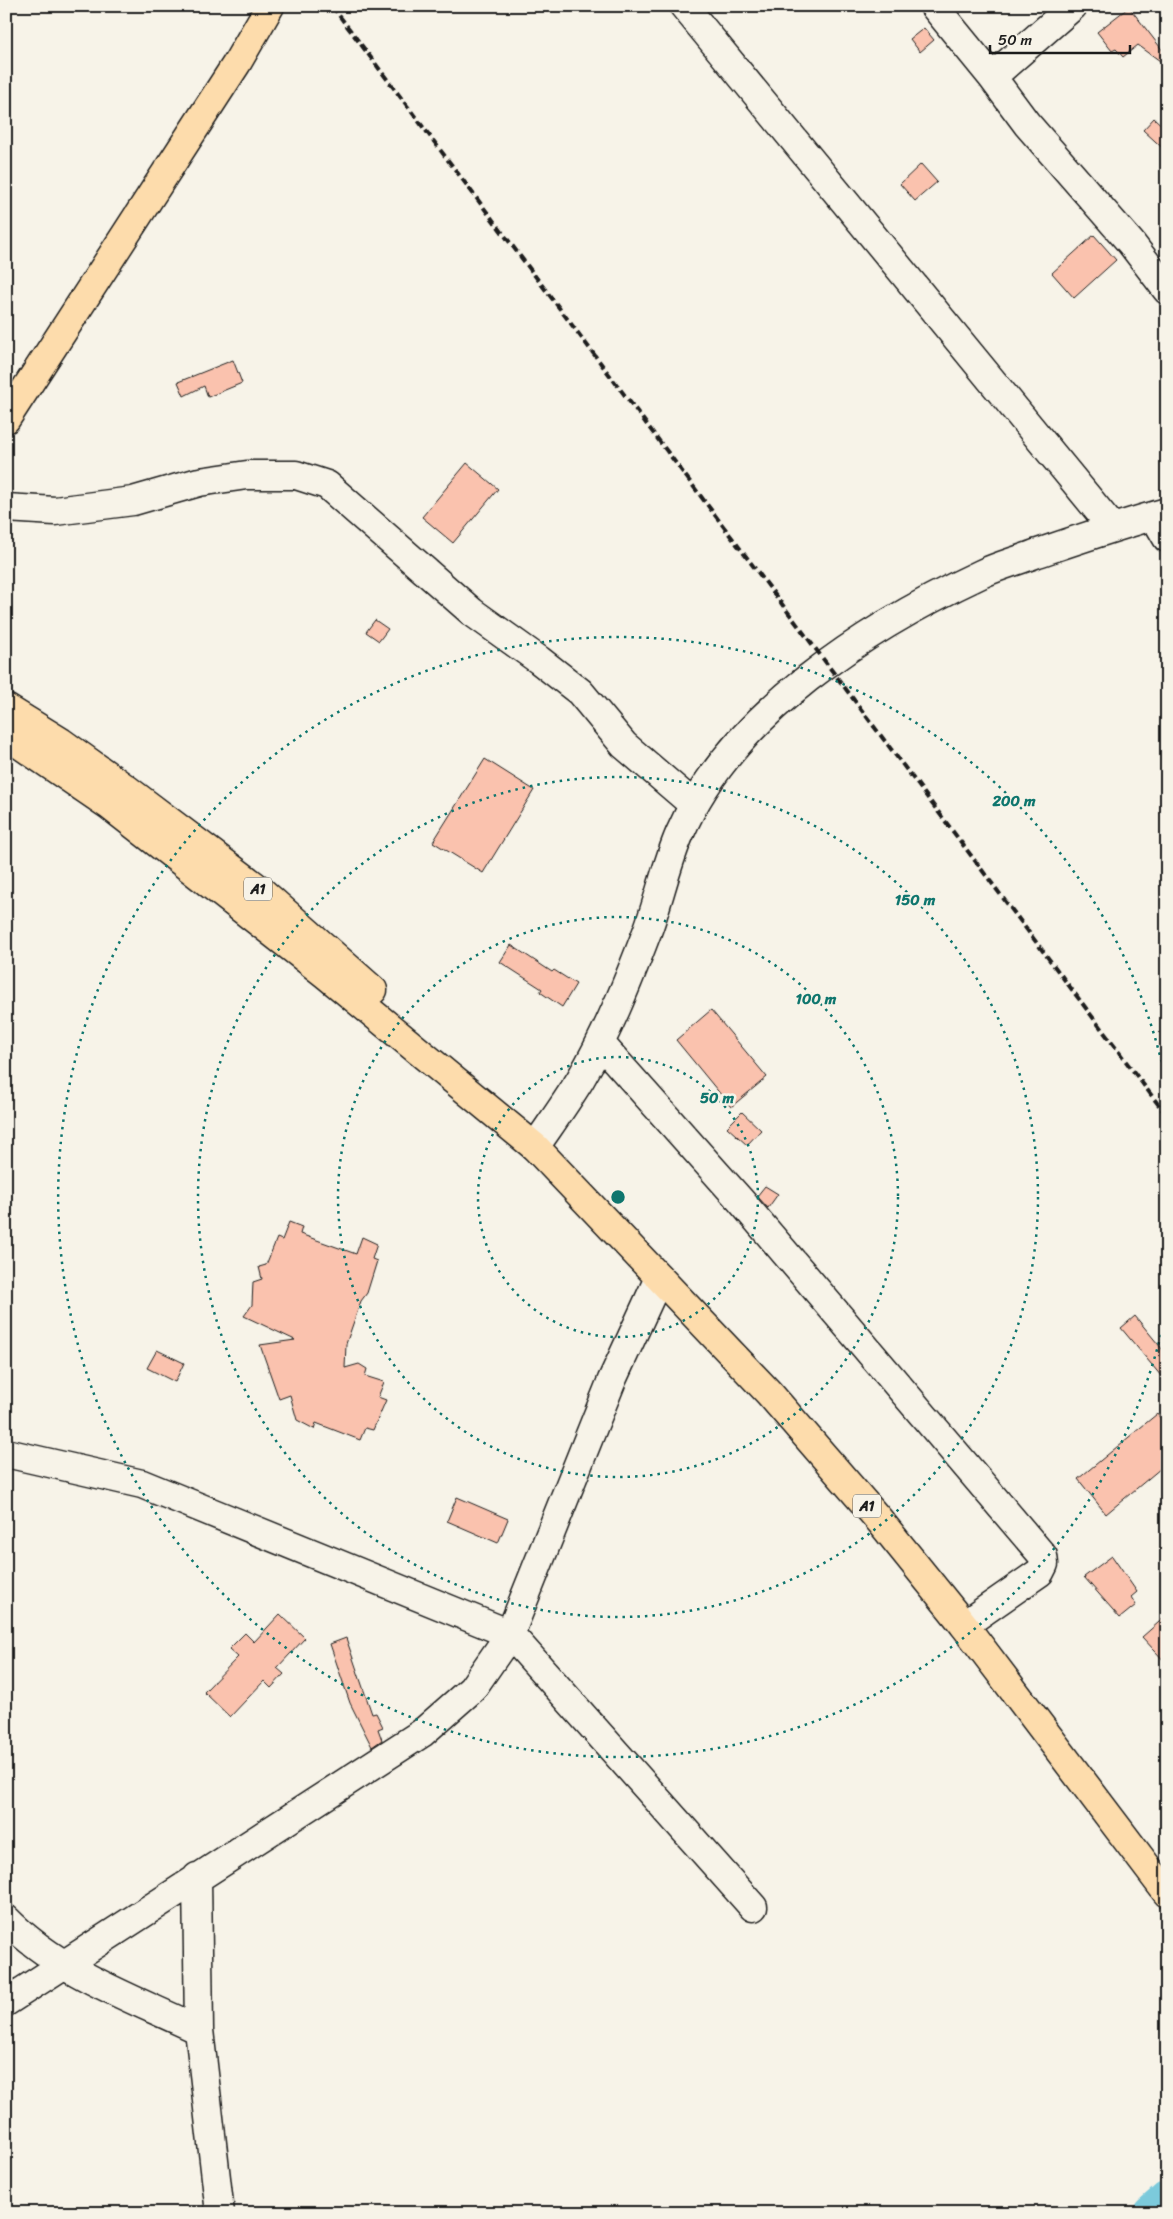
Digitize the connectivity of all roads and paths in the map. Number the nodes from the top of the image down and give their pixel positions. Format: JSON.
{"nodes":[{"id":1,"x":270,"y":6,"type":"edge"},
{"id":2,"x":684,"y":6,"type":"edge"},
{"id":3,"x":934,"y":6,"type":"edge"},
{"id":4,"x":1073,"y":6,"type":"edge"},
{"id":5,"x":992,"y":77,"type":"junction"},
{"id":6,"x":1167,"y":290,"type":"edge"},
{"id":7,"x":6,"y":419,"type":"edge"},
{"id":8,"x":6,"y":508,"type":"edge"},
{"id":9,"x":1163,"y":522,"type":"edge"},
{"id":10,"x":1112,"y":527,"type":"junction"},
{"id":11,"x":6,"y":708,"type":"edge"},
{"id":12,"x":6,"y":735,"type":"edge"},
{"id":13,"x":694,"y":805,"type":"junction"},
{"id":14,"x":600,"y":1043,"type":"junction"},
{"id":15,"x":482,"y":1102,"type":"junction"},
{"id":16,"x":535,"y":1147,"type":"junction"},
{"id":17,"x":659,"y":1278,"type":"junction"},
{"id":18,"x":6,"y":1453,"type":"edge"},
{"id":19,"x":964,"y":1626,"type":"junction"},
{"id":20,"x":510,"y":1634,"type":"junction"},
{"id":21,"x":197,"y":1878,"type":"junction"},
{"id":22,"x":1167,"y":1893,"type":"edge"},
{"id":23,"x":753,"y":1906,"type":"dead end"},
{"id":24,"x":6,"y":1920,"type":"edge"},
{"id":25,"x":61,"y":1965,"type":"junction"},
{"id":26,"x":6,"y":2002,"type":"edge"},
{"id":27,"x":199,"y":2030,"type":"junction"},
{"id":28,"x":220,"y":2213,"type":"edge"}],
"edges":[{"from":1,"to":7,"type":"main road"},
{"from":2,"to":10,"type":"street"},
{"from":3,"to":5,"type":"street"},
{"from":4,"to":5,"type":"street"},
{"from":5,"to":6,"type":"street"},
{"from":8,"to":13,"type":"street"},
{"from":9,"to":10,"type":"street"},
{"from":10,"to":13,"type":"street"},
{"from":11,"to":15,"type":"main road","number":"A1"},
{"from":12,"to":15,"type":"main road","number":"A1"},
{"from":13,"to":14,"type":"street"},
{"from":14,"to":16,"type":"street"},
{"from":14,"to":19,"type":"street"},
{"from":15,"to":16,"type":"main road","number":"A1"},
{"from":16,"to":17,"type":"main road","number":"A1"},
{"from":17,"to":19,"type":"main road","number":"A1"},
{"from":17,"to":20,"type":"street"},
{"from":18,"to":20,"type":"street"},
{"from":19,"to":22,"type":"main road","number":"A1"},
{"from":20,"to":21,"type":"street"},
{"from":20,"to":23,"type":"street"},
{"from":21,"to":25,"type":"street"},
{"from":21,"to":27,"type":"street"},
{"from":24,"to":25,"type":"street"},
{"from":25,"to":26,"type":"street"},
{"from":25,"to":27,"type":"street"},
{"from":27,"to":28,"type":"street"}]}
